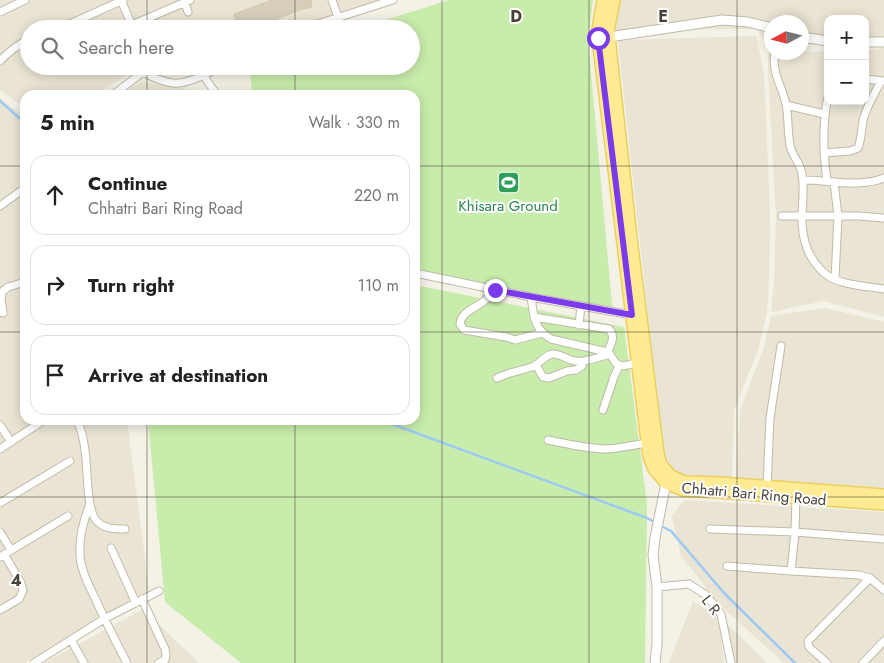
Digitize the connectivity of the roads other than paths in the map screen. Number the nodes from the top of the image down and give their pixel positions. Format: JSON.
{"nodes":[{"id":1,"x":25,"y":0,"type":"edge"},
{"id":2,"x":122,"y":0,"type":"edge"},
{"id":3,"x":332,"y":0,"type":"edge"},
{"id":4,"x":392,"y":0,"type":"edge"},
{"id":5,"x":603,"y":0,"type":"edge"},
{"id":6,"x":614,"y":0,"type":"edge"},
{"id":7,"x":187,"y":1,"type":"edge"},
{"id":8,"x":0,"y":12,"type":"edge"},
{"id":9,"x":188,"y":12,"type":"dead end"},
{"id":10,"x":338,"y":17,"type":"junction"},
{"id":11,"x":84,"y":20,"type":"edge"},
{"id":12,"x":129,"y":20,"type":"edge"},
{"id":13,"x":147,"y":20,"type":"edge"},
{"id":14,"x":329,"y":20,"type":"edge"},
{"id":15,"x":764,"y":26,"type":"edge"},
{"id":16,"x":609,"y":37,"type":"junction"},
{"id":17,"x":809,"y":38,"type":"edge"},
{"id":18,"x":824,"y":40,"type":"edge"},
{"id":19,"x":869,"y":42,"type":"edge"},
{"id":20,"x":884,"y":42,"type":"edge"},
{"id":21,"x":20,"y":44,"type":"edge"},
{"id":22,"x":774,"y":60,"type":"edge"},
{"id":23,"x":0,"y":61,"type":"edge"},
{"id":24,"x":136,"y":75,"type":"edge"},
{"id":25,"x":154,"y":75,"type":"edge"},
{"id":26,"x":203,"y":76,"type":"joint"},
{"id":27,"x":869,"y":79,"type":"edge"},
{"id":28,"x":882,"y":81,"type":"edge"},
{"id":29,"x":118,"y":90,"type":"edge"},
{"id":30,"x":213,"y":90,"type":"edge"},
{"id":31,"x":786,"y":105,"type":"junction"},
{"id":32,"x":826,"y":105,"type":"edge"},
{"id":33,"x":824,"y":114,"type":"junction"},
{"id":34,"x":824,"y":153,"type":"junction"},
{"id":35,"x":884,"y":178,"type":"edge"},
{"id":36,"x":803,"y":180,"type":"junction"},
{"id":37,"x":830,"y":181,"type":"junction"},
{"id":38,"x":20,"y":192,"type":"edge"},
{"id":39,"x":0,"y":206,"type":"edge"},
{"id":40,"x":782,"y":216,"type":"dead end"},
{"id":41,"x":838,"y":216,"type":"junction"},
{"id":42,"x":801,"y":217,"type":"junction"},
{"id":43,"x":884,"y":218,"type":"edge"},
{"id":44,"x":420,"y":274,"type":"edge"},
{"id":45,"x":835,"y":279,"type":"junction"},
{"id":46,"x":20,"y":283,"type":"edge"},
{"id":47,"x":884,"y":289,"type":"edge"},
{"id":48,"x":495,"y":290,"type":"junction"},
{"id":49,"x":531,"y":297,"type":"junction"},
{"id":50,"x":581,"y":306,"type":"junction"},
{"id":51,"x":3,"y":313,"type":"dead end"},
{"id":52,"x":632,"y":315,"type":"junction"},
{"id":53,"x":534,"y":318,"type":"junction"},
{"id":54,"x":579,"y":325,"type":"junction"},
{"id":55,"x":542,"y":333,"type":"junction"},
{"id":56,"x":781,"y":346,"type":"dead end"},
{"id":57,"x":609,"y":353,"type":"junction"},
{"id":58,"x":583,"y":361,"type":"junction"},
{"id":59,"x":638,"y":362,"type":"junction"},
{"id":60,"x":536,"y":365,"type":"junction"},
{"id":61,"x":619,"y":366,"type":"junction"},
{"id":62,"x":496,"y":378,"type":"dead end"},
{"id":63,"x":604,"y":410,"type":"dead end"},
{"id":64,"x":0,"y":425,"type":"edge"},
{"id":65,"x":36,"y":425,"type":"edge"},
{"id":66,"x":78,"y":425,"type":"edge"},
{"id":67,"x":548,"y":440,"type":"dead end"},
{"id":68,"x":11,"y":442,"type":"junction"},
{"id":69,"x":647,"y":443,"type":"junction"},
{"id":70,"x":0,"y":449,"type":"edge"},
{"id":71,"x":70,"y":461,"type":"dead end"},
{"id":72,"x":666,"y":483,"type":"junction"},
{"id":73,"x":766,"y":487,"type":"junction"},
{"id":74,"x":884,"y":495,"type":"edge"},
{"id":75,"x":796,"y":498,"type":"junction"},
{"id":76,"x":0,"y":503,"type":"edge"},
{"id":77,"x":90,"y":504,"type":"junction"},
{"id":78,"x":884,"y":504,"type":"edge"},
{"id":79,"x":68,"y":516,"type":"dead end"},
{"id":80,"x":710,"y":529,"type":"dead end"},
{"id":81,"x":125,"y":530,"type":"dead end"},
{"id":82,"x":0,"y":532,"type":"edge"},
{"id":83,"x":795,"y":532,"type":"junction"},
{"id":84,"x":884,"y":539,"type":"edge"},
{"id":85,"x":112,"y":548,"type":"dead end"},
{"id":86,"x":5,"y":554,"type":"edge"},
{"id":87,"x":727,"y":566,"type":"dead end"},
{"id":88,"x":791,"y":571,"type":"junction"},
{"id":89,"x":870,"y":578,"type":"junction"},
{"id":90,"x":657,"y":587,"type":"junction"},
{"id":91,"x":884,"y":590,"type":"edge"},
{"id":92,"x":159,"y":591,"type":"dead end"},
{"id":93,"x":139,"y":601,"type":"junction"},
{"id":94,"x":0,"y":610,"type":"edge"},
{"id":95,"x":104,"y":619,"type":"junction"},
{"id":96,"x":71,"y":640,"type":"junction"},
{"id":97,"x":884,"y":641,"type":"edge"},
{"id":98,"x":34,"y":663,"type":"edge"},
{"id":99,"x":84,"y":663,"type":"edge"},
{"id":100,"x":126,"y":663,"type":"edge"},
{"id":101,"x":159,"y":663,"type":"edge"},
{"id":102,"x":656,"y":663,"type":"edge"},
{"id":103,"x":731,"y":663,"type":"edge"},
{"id":104,"x":827,"y":663,"type":"edge"},
{"id":105,"x":863,"y":663,"type":"edge"}],
"edges":[{"from":1,"to":8,"type":"street"},
{"from":2,"to":11,"type":"street"},
{"from":2,"to":12,"type":"street"},
{"from":3,"to":10,"type":"street"},
{"from":4,"to":10,"type":"street"},
{"from":5,"to":52,"type":"main road","name":"Chhatri Bari Ring Road"},
{"from":6,"to":16,"type":"main road","name":"Chhatri Bari Ring Road"},
{"from":7,"to":9,"type":"street"},
{"from":7,"to":13,"type":"street"},
{"from":10,"to":14,"type":"street"},
{"from":15,"to":16,"type":"street"},
{"from":16,"to":73,"type":"main road","name":"Chhatri Bari Ring Road"},
{"from":17,"to":18,"type":"street"},
{"from":19,"to":20,"type":"street"},
{"from":21,"to":23,"type":"street"},
{"from":22,"to":31,"type":"street"},
{"from":24,"to":29,"type":"street"},
{"from":25,"to":26,"type":"street"},
{"from":26,"to":30,"type":"street"},
{"from":27,"to":28,"type":"street"},
{"from":28,"to":34,"type":"street"},
{"from":31,"to":33,"type":"street"},
{"from":31,"to":36,"type":"street"},
{"from":32,"to":33,"type":"street"},
{"from":33,"to":34,"type":"street"},
{"from":34,"to":37,"type":"street"},
{"from":35,"to":37,"type":"street"},
{"from":36,"to":37,"type":"street"},
{"from":36,"to":42,"type":"street"},
{"from":37,"to":41,"type":"street"},
{"from":38,"to":39,"type":"street"},
{"from":40,"to":42,"type":"street"},
{"from":41,"to":42,"type":"street"},
{"from":41,"to":43,"type":"street"},
{"from":41,"to":45,"type":"street"},
{"from":42,"to":45,"type":"street"},
{"from":44,"to":48,"type":"street"},
{"from":45,"to":47,"type":"street"},
{"from":46,"to":51,"type":"street"},
{"from":48,"to":49,"type":"street"},
{"from":48,"to":55,"type":"street"},
{"from":49,"to":50,"type":"street"},
{"from":49,"to":53,"type":"street"},
{"from":50,"to":52,"type":"street"},
{"from":50,"to":54,"type":"street"},
{"from":52,"to":59,"type":"main road","name":"Chhatri Bari Ring Road"},
{"from":53,"to":54,"type":"street"},
{"from":53,"to":55,"type":"street"},
{"from":54,"to":57,"type":"street"},
{"from":55,"to":57,"type":"street"},
{"from":56,"to":73,"type":"street"},
{"from":57,"to":58,"type":"street"},
{"from":57,"to":61,"type":"street"},
{"from":58,"to":60,"type":"street"},
{"from":58,"to":60,"type":"street"},
{"from":59,"to":61,"type":"street"},
{"from":59,"to":69,"type":"main road","name":"Chhatri Bari Ring Road"},
{"from":60,"to":62,"type":"street"},
{"from":61,"to":63,"type":"street"},
{"from":64,"to":68,"type":"street"},
{"from":65,"to":68,"type":"street"},
{"from":66,"to":77,"type":"street"},
{"from":67,"to":69,"type":"street"},
{"from":68,"to":70,"type":"street"},
{"from":69,"to":72,"type":"main road","name":"Chhatri Bari Ring Road"},
{"from":71,"to":76,"type":"street"},
{"from":72,"to":75,"type":"main road","name":"Chhatri Bari Ring Road"},
{"from":72,"to":90,"type":"street"},
{"from":73,"to":74,"type":"main road","name":"Chhatri Bari Ring Road"},
{"from":75,"to":78,"type":"main road","name":"Chhatri Bari Ring Road"},
{"from":75,"to":83,"type":"street"},
{"from":77,"to":81,"type":"street"},
{"from":77,"to":95,"type":"street"},
{"from":79,"to":86,"type":"street"},
{"from":80,"to":83,"type":"street"},
{"from":82,"to":86,"type":"street"},
{"from":83,"to":84,"type":"street"},
{"from":83,"to":88,"type":"street"},
{"from":85,"to":93,"type":"street"},
{"from":86,"to":94,"type":"street"},
{"from":87,"to":88,"type":"street"},
{"from":88,"to":89,"type":"street"},
{"from":89,"to":91,"type":"street"},
{"from":89,"to":104,"type":"street"},
{"from":90,"to":102,"type":"street"},
{"from":90,"to":103,"type":"street","name":"L R"},
{"from":92,"to":93,"type":"street"},
{"from":93,"to":95,"type":"street"},
{"from":93,"to":101,"type":"street"},
{"from":95,"to":96,"type":"street"},
{"from":95,"to":100,"type":"street"},
{"from":96,"to":98,"type":"street"},
{"from":96,"to":99,"type":"street"},
{"from":97,"to":105,"type":"street"}]}
